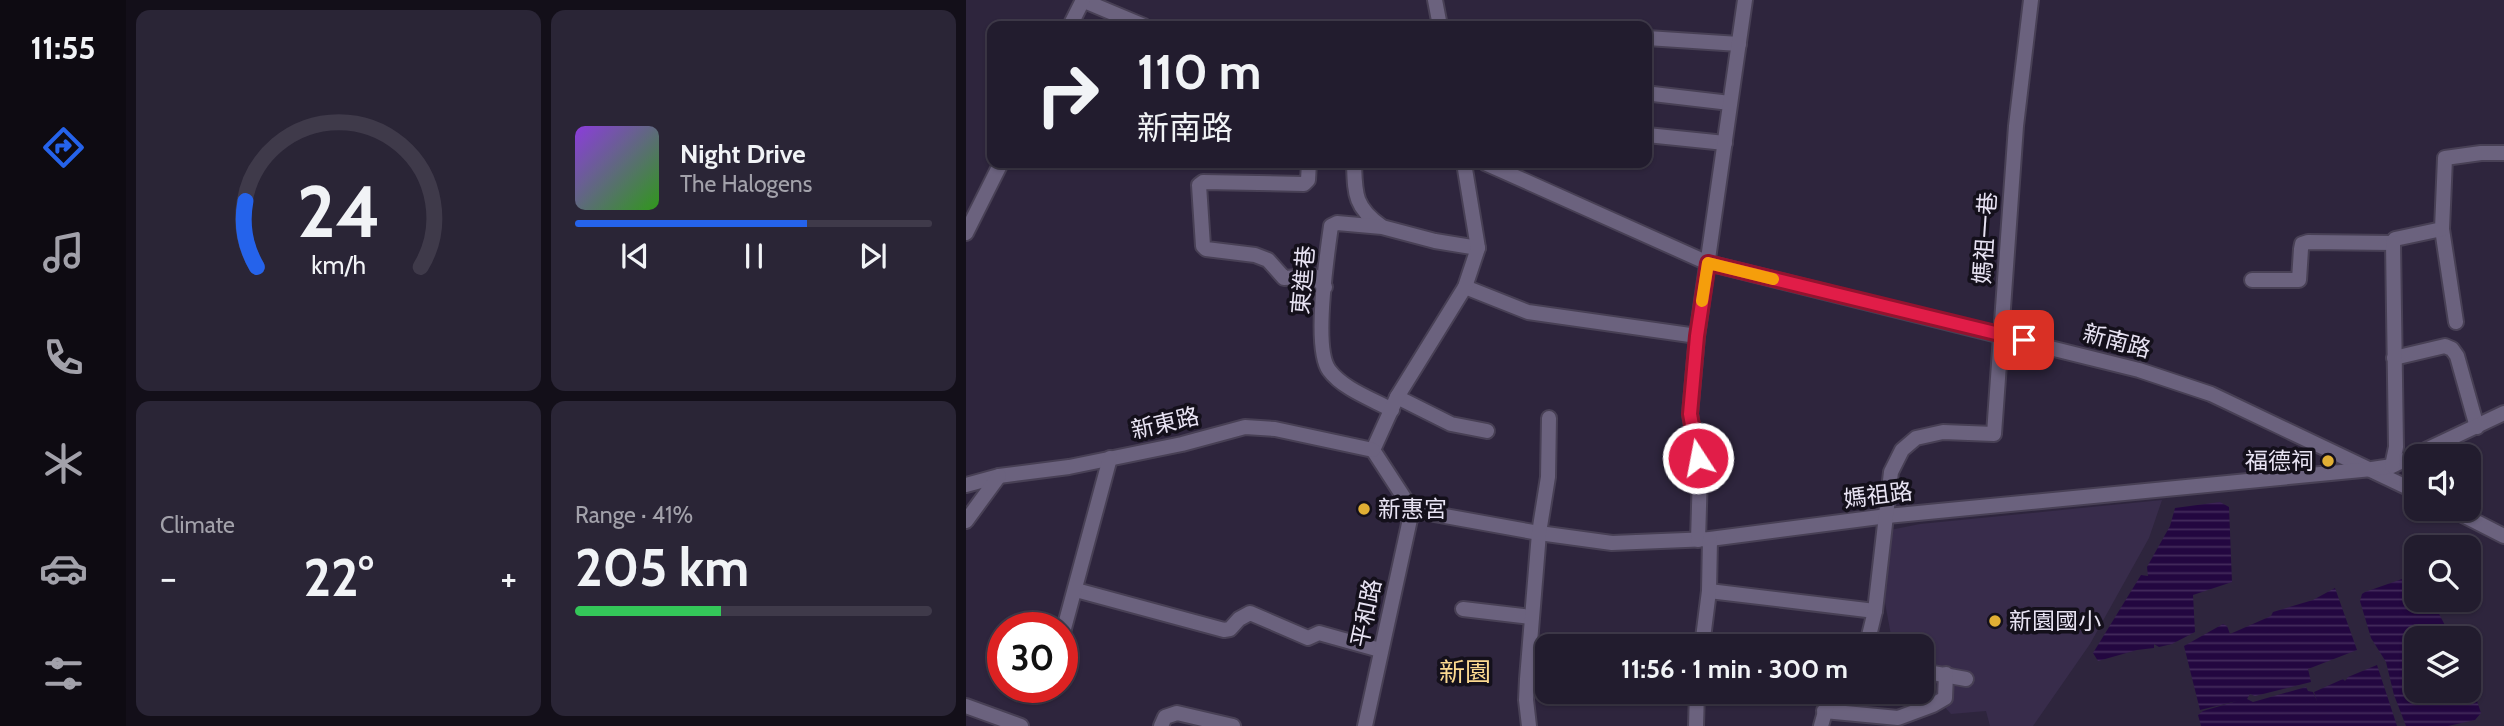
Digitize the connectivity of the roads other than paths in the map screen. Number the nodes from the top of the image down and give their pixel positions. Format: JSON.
{"nodes":[{"id":1,"x":1082,"y":0,"type":"edge"},
{"id":2,"x":1435,"y":0,"type":"edge"},
{"id":3,"x":1745,"y":0,"type":"edge"},
{"id":4,"x":2031,"y":0,"type":"edge"},
{"id":5,"x":1072,"y":21,"type":"edge"},
{"id":6,"x":1132,"y":21,"type":"edge"},
{"id":7,"x":1439,"y":21,"type":"edge"},
{"id":8,"x":1652,"y":38,"type":"edge"},
{"id":9,"x":1738,"y":44,"type":"junction"},
{"id":10,"x":1653,"y":94,"type":"dead end"},
{"id":11,"x":1730,"y":103,"type":"junction"},
{"id":12,"x":1652,"y":136,"type":"edge"},
{"id":13,"x":1725,"y":143,"type":"junction"},
{"id":14,"x":2504,"y":153,"type":"edge"},
{"id":15,"x":998,"y":168,"type":"edge"},
{"id":16,"x":1309,"y":168,"type":"edge"},
{"id":17,"x":1354,"y":168,"type":"edge"},
{"id":18,"x":1465,"y":168,"type":"edge"},
{"id":19,"x":1496,"y":168,"type":"edge"},
{"id":20,"x":1382,"y":227,"type":"junction"},
{"id":21,"x":2442,"y":229,"type":"junction"},
{"id":22,"x":966,"y":233,"type":"edge"},
{"id":23,"x":2393,"y":243,"type":"junction"},
{"id":24,"x":1479,"y":248,"type":"junction"},
{"id":25,"x":1708,"y":263,"type":"junction"},
{"id":26,"x":2252,"y":280,"type":"dead end"},
{"id":27,"x":1325,"y":287,"type":"junction"},
{"id":28,"x":1465,"y":287,"type":"junction"},
{"id":29,"x":2456,"y":322,"type":"dead end"},
{"id":30,"x":2001,"y":334,"type":"junction"},
{"id":31,"x":1697,"y":336,"type":"junction"},
{"id":32,"x":2394,"y":358,"type":"junction"},
{"id":33,"x":1394,"y":404,"type":"junction"},
{"id":34,"x":2504,"y":413,"type":"edge"},
{"id":35,"x":1549,"y":418,"type":"dead end"},
{"id":36,"x":2477,"y":427,"type":"junction"},
{"id":37,"x":1487,"y":430,"type":"dead end"},
{"id":38,"x":1373,"y":450,"type":"junction"},
{"id":39,"x":1110,"y":458,"type":"junction"},
{"id":40,"x":2392,"y":466,"type":"junction"},
{"id":41,"x":2372,"y":469,"type":"junction"},
{"id":42,"x":999,"y":476,"type":"junction"},
{"id":43,"x":966,"y":485,"type":"edge"},
{"id":44,"x":2404,"y":485,"type":"edge"},
{"id":45,"x":1412,"y":510,"type":"junction"},
{"id":46,"x":1886,"y":516,"type":"junction"},
{"id":47,"x":966,"y":521,"type":"edge"},
{"id":48,"x":2475,"y":521,"type":"edge"},
{"id":49,"x":1539,"y":533,"type":"junction"},
{"id":50,"x":2504,"y":536,"type":"edge"},
{"id":51,"x":1704,"y":539,"type":"junction"},
{"id":52,"x":1076,"y":590,"type":"junction"},
{"id":53,"x":1709,"y":591,"type":"junction"},
{"id":54,"x":1463,"y":609,"type":"dead end"},
{"id":55,"x":1875,"y":611,"type":"junction"},
{"id":56,"x":1069,"y":612,"type":"edge"},
{"id":57,"x":1531,"y":617,"type":"junction"},
{"id":58,"x":1704,"y":634,"type":"edge"},
{"id":59,"x":1869,"y":634,"type":"edge"},
{"id":60,"x":1380,"y":650,"type":"junction"},
{"id":61,"x":1934,"y":672,"type":"edge"},
{"id":62,"x":1946,"y":674,"type":"junction"},
{"id":63,"x":1966,"y":679,"type":"dead end"},
{"id":64,"x":1697,"y":704,"type":"edge"},
{"id":65,"x":1826,"y":704,"type":"edge"},
{"id":66,"x":966,"y":706,"type":"edge"},
{"id":67,"x":1824,"y":711,"type":"junction"},
{"id":68,"x":1021,"y":726,"type":"edge"},
{"id":69,"x":1161,"y":726,"type":"edge"},
{"id":70,"x":1233,"y":726,"type":"edge"},
{"id":71,"x":1365,"y":726,"type":"edge"},
{"id":72,"x":1529,"y":726,"type":"edge"},
{"id":73,"x":1696,"y":726,"type":"edge"},
{"id":74,"x":1821,"y":726,"type":"edge"}],
"edges":[{"from":1,"to":5,"type":"street"},
{"from":1,"to":6,"type":"street"},
{"from":2,"to":7,"type":"street"},
{"from":3,"to":9,"type":"street"},
{"from":4,"to":30,"type":"street","name":"媽祖一巷"},
{"from":8,"to":9,"type":"street"},
{"from":9,"to":11,"type":"street"},
{"from":10,"to":11,"type":"street"},
{"from":11,"to":13,"type":"street"},
{"from":12,"to":13,"type":"street"},
{"from":13,"to":25,"type":"street"},
{"from":14,"to":21,"type":"street"},
{"from":15,"to":22,"type":"street"},
{"from":16,"to":27,"type":"street"},
{"from":17,"to":20,"type":"street"},
{"from":18,"to":24,"type":"street"},
{"from":19,"to":25,"type":"street","name":"新南路"},
{"from":20,"to":24,"type":"street","name":"東進巷"},
{"from":20,"to":27,"type":"street","name":"東進巷"},
{"from":21,"to":23,"type":"street"},
{"from":21,"to":29,"type":"street"},
{"from":23,"to":26,"type":"street"},
{"from":23,"to":32,"type":"street"},
{"from":24,"to":28,"type":"street"},
{"from":25,"to":30,"type":"street","name":"新南路"},
{"from":25,"to":31,"type":"street"},
{"from":27,"to":33,"type":"street","name":"東進巷"},
{"from":28,"to":31,"type":"street"},
{"from":28,"to":33,"type":"street"},
{"from":30,"to":41,"type":"street","name":"新南路"},
{"from":30,"to":46,"type":"street","name":"媽祖一巷"},
{"from":31,"to":51,"type":"street"},
{"from":32,"to":36,"type":"street"},
{"from":32,"to":40,"type":"street"},
{"from":33,"to":37,"type":"street","name":"東進巷"},
{"from":33,"to":38,"type":"street"},
{"from":34,"to":36,"type":"street","name":"媽祖路"},
{"from":35,"to":49,"type":"street"},
{"from":36,"to":40,"type":"street","name":"媽祖路"},
{"from":38,"to":39,"type":"street","name":"新東路"},
{"from":38,"to":45,"type":"street"},
{"from":39,"to":42,"type":"street","name":"新東路"},
{"from":39,"to":52,"type":"street"},
{"from":40,"to":41,"type":"street","name":"媽祖路"},
{"from":41,"to":44,"type":"street"},
{"from":41,"to":46,"type":"street","name":"媽祖路"},
{"from":42,"to":43,"type":"street","name":"新東路"},
{"from":42,"to":47,"type":"street"},
{"from":45,"to":49,"type":"street","name":"媽祖路"},
{"from":45,"to":60,"type":"street","name":"平和路"},
{"from":46,"to":51,"type":"street","name":"媽祖路"},
{"from":46,"to":55,"type":"street","name":"媽祖一巷"},
{"from":48,"to":50,"type":"street"},
{"from":49,"to":51,"type":"street","name":"媽祖路"},
{"from":49,"to":57,"type":"street"},
{"from":51,"to":53,"type":"street"},
{"from":52,"to":56,"type":"street"},
{"from":52,"to":60,"type":"street"},
{"from":53,"to":55,"type":"street"},
{"from":53,"to":58,"type":"street"},
{"from":54,"to":57,"type":"street"},
{"from":55,"to":59,"type":"street","name":"媽祖一巷"},
{"from":57,"to":72,"type":"street"},
{"from":60,"to":71,"type":"street","name":"平和路"},
{"from":61,"to":62,"type":"street"},
{"from":62,"to":63,"type":"street"},
{"from":62,"to":67,"type":"street"},
{"from":64,"to":73,"type":"street"},
{"from":65,"to":67,"type":"street"},
{"from":66,"to":68,"type":"street"},
{"from":67,"to":74,"type":"street"},
{"from":69,"to":70,"type":"street"}]}
